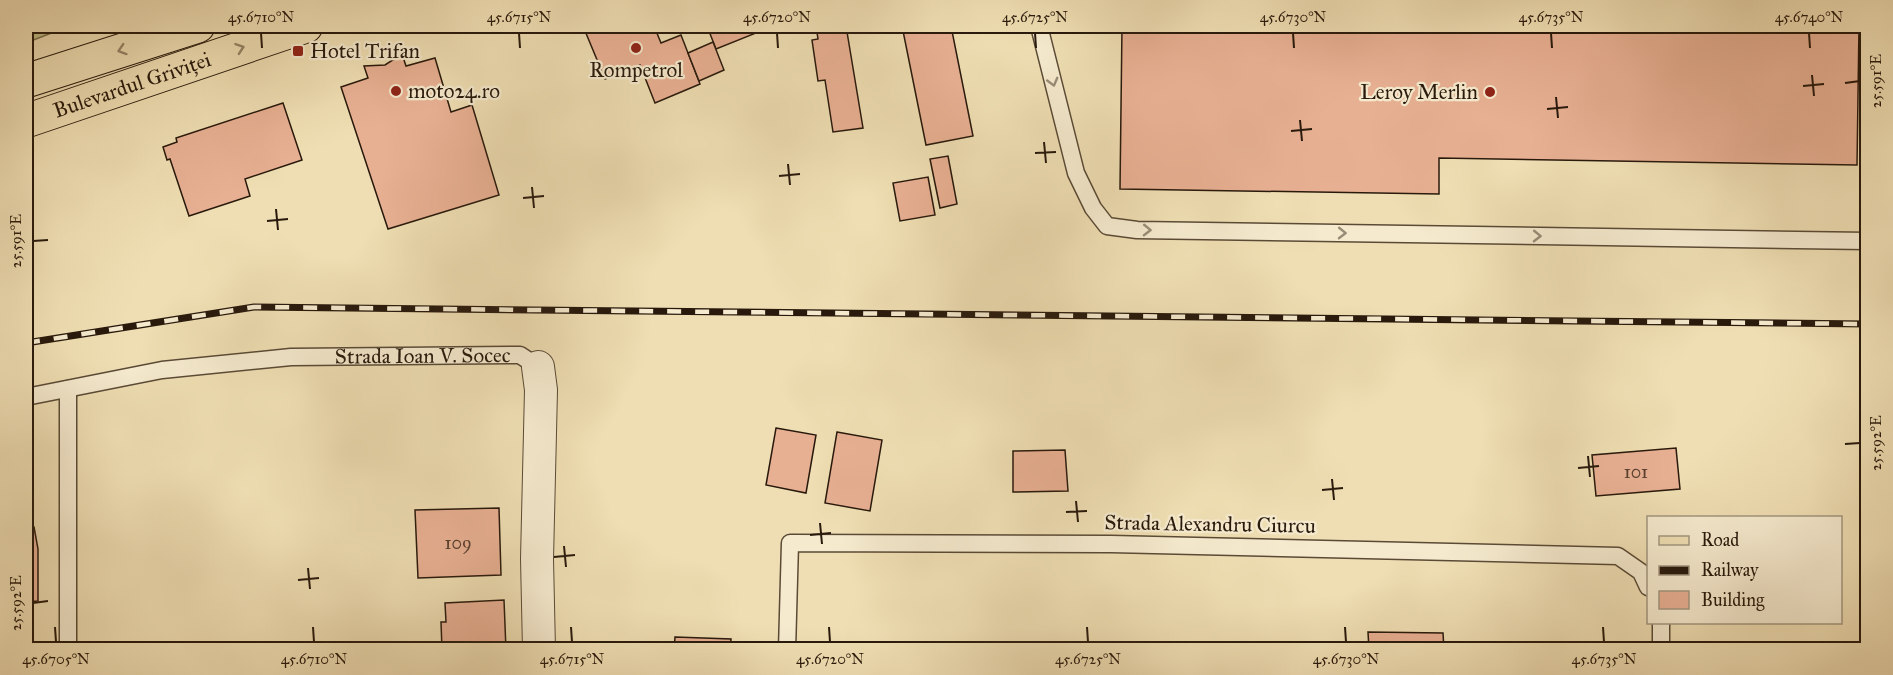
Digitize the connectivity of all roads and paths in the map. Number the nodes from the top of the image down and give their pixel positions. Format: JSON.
{"nodes":[{"id":1,"x":198,"y":26,"type":"edge"},
{"id":2,"x":306,"y":26,"type":"edge"},
{"id":3,"x":1039,"y":26,"type":"edge"},
{"id":4,"x":26,"y":81,"type":"edge"},
{"id":5,"x":26,"y":121,"type":"edge"},
{"id":6,"x":1868,"y":242,"type":"edge"},
{"id":7,"x":538,"y":367,"type":"joint"},
{"id":8,"x":68,"y":388,"type":"junction"},
{"id":9,"x":26,"y":397,"type":"edge"},
{"id":10,"x":1647,"y":585,"type":"edge"},
{"id":11,"x":1661,"y":624,"type":"edge"},
{"id":12,"x":68,"y":650,"type":"edge"},
{"id":13,"x":539,"y":650,"type":"edge"},
{"id":14,"x":787,"y":650,"type":"edge"},
{"id":15,"x":1661,"y":650,"type":"edge"}],
"edges":[{"from":1,"to":4,"type":"main road","name":"Bulevardul Griviței","one_way":true},
{"from":5,"to":2,"type":"main road","name":"Bulevardul Griviței","one_way":true},
{"from":3,"to":6,"type":"lane","one_way":true},
{"from":7,"to":8,"type":"lane","name":"Strada Ioan V. Socec"},
{"from":7,"to":13,"type":"street","name":"Strada Ioan V. Socec"},
{"from":8,"to":9,"type":"lane","name":"Strada Ioan V. Socec"},
{"from":8,"to":12,"type":"lane"},
{"from":10,"to":14,"type":"lane","name":"Strada Alexandru Ciurcu"},
{"from":11,"to":15,"type":"lane"}]}
